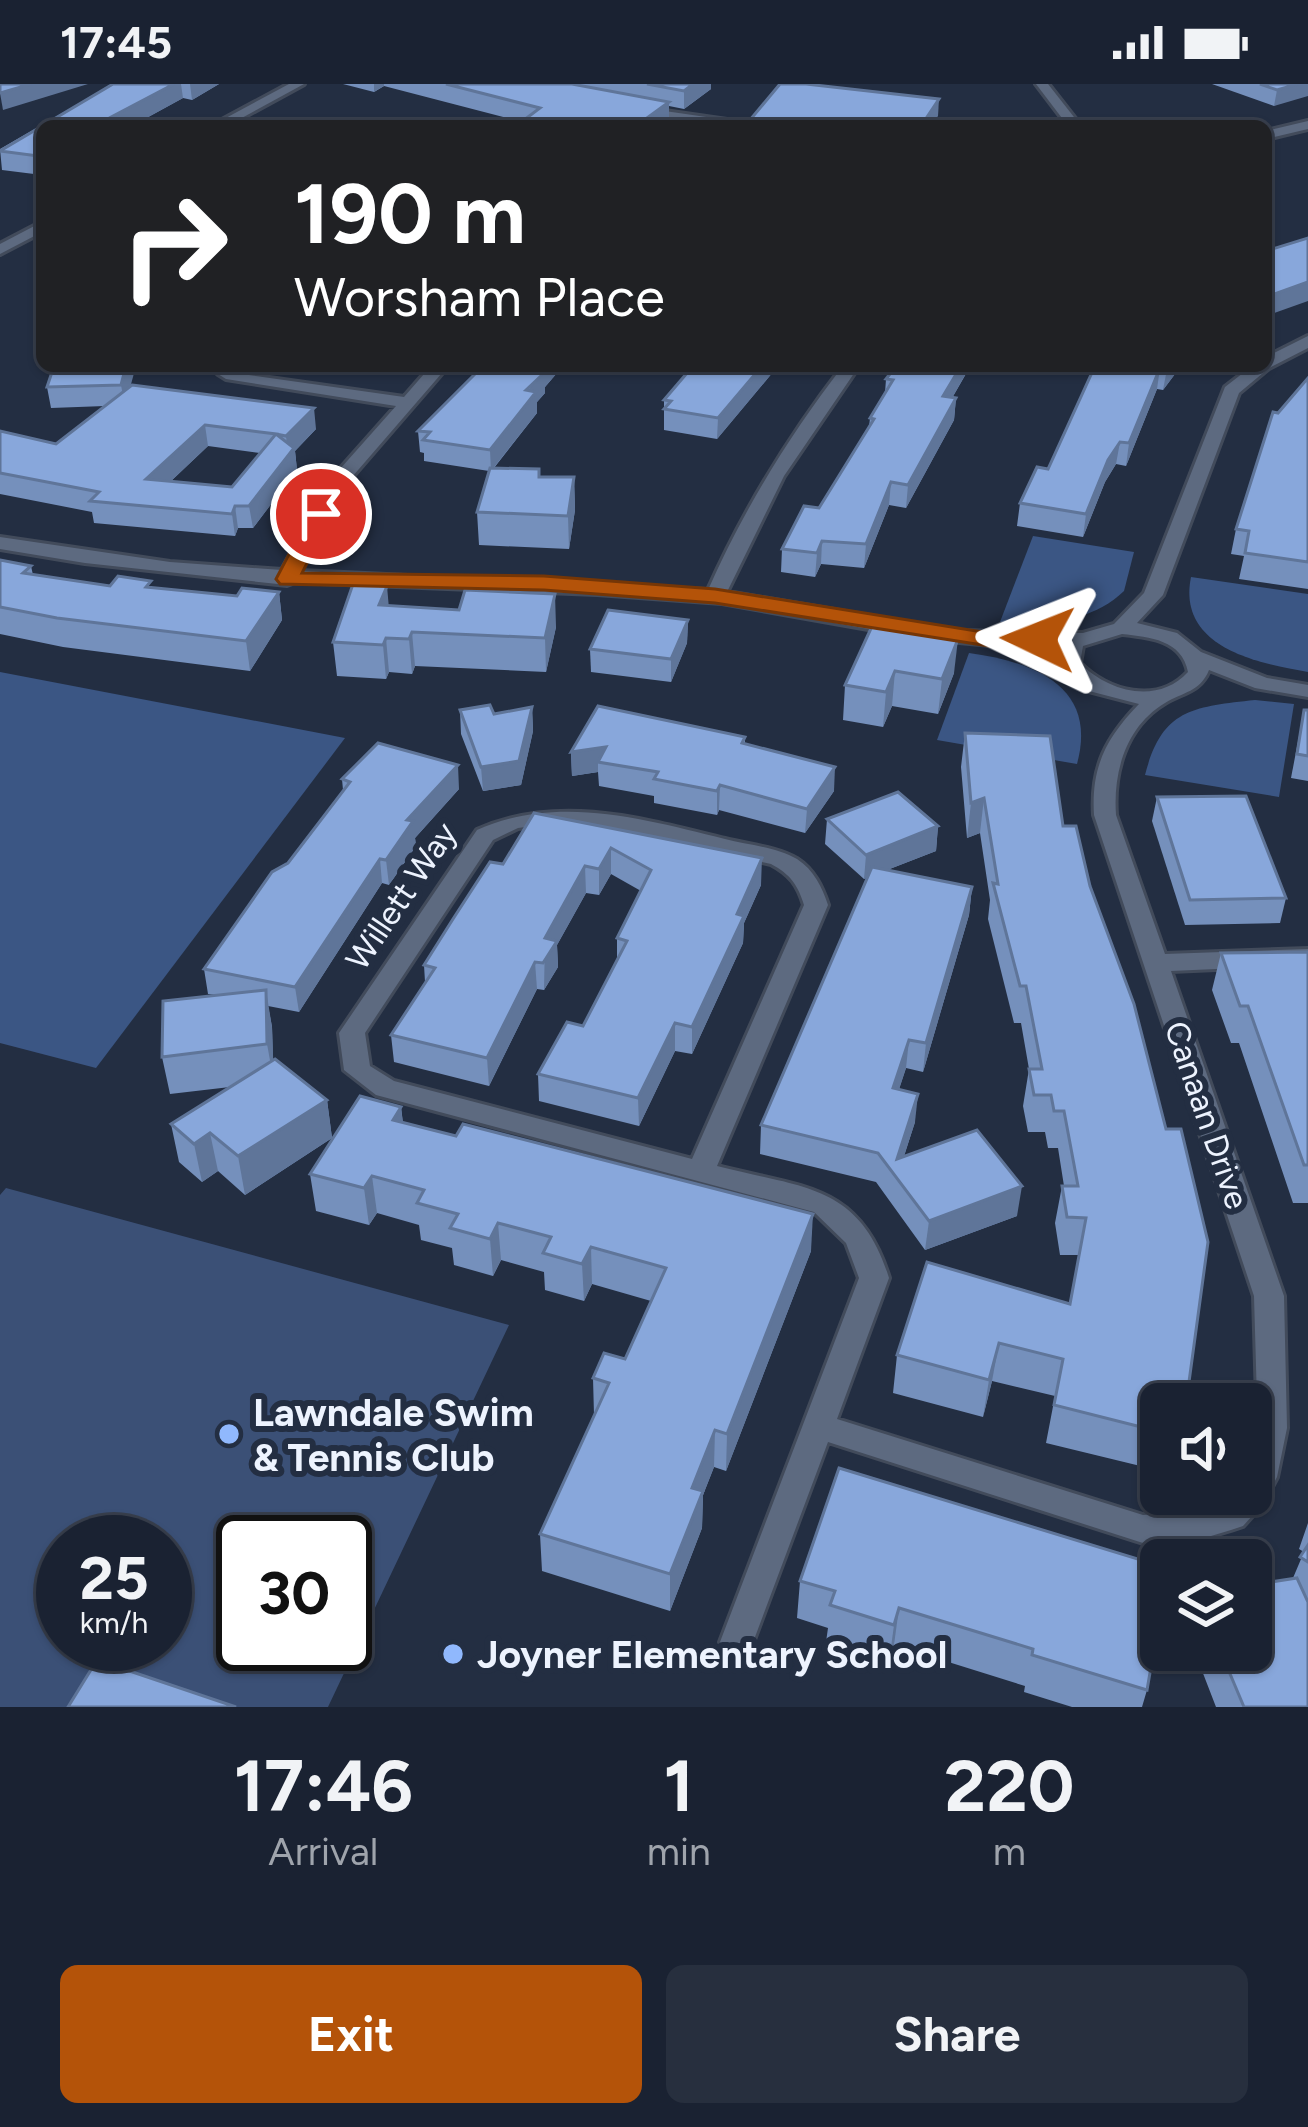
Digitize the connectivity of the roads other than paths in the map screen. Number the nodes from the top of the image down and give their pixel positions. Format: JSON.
{"nodes":[{"id":1,"x":298,"y":84,"type":"edge"},
{"id":2,"x":1042,"y":84,"type":"edge"},
{"id":3,"x":616,"y":108,"type":"edge"},
{"id":4,"x":229,"y":120,"type":"edge"},
{"id":5,"x":683,"y":120,"type":"edge"},
{"id":6,"x":1071,"y":120,"type":"edge"},
{"id":7,"x":1308,"y":125,"type":"edge"},
{"id":8,"x":1272,"y":134,"type":"edge"},
{"id":9,"x":36,"y":229,"type":"edge"},
{"id":10,"x":0,"y":250,"type":"edge"},
{"id":11,"x":1308,"y":341,"type":"edge"},
{"id":12,"x":1272,"y":361,"type":"edge"},
{"id":13,"x":434,"y":372,"type":"edge"},
{"id":14,"x":845,"y":372,"type":"edge"},
{"id":15,"x":1255,"y":372,"type":"edge"},
{"id":16,"x":226,"y":374,"type":"dead end"},
{"id":17,"x":403,"y":402,"type":"junction"},
{"id":18,"x":0,"y":544,"type":"edge"},
{"id":19,"x":287,"y":579,"type":"junction"},
{"id":20,"x":1153,"y":595,"type":"junction"},
{"id":21,"x":715,"y":596,"type":"junction"},
{"id":22,"x":1121,"y":628,"type":"junction"},
{"id":23,"x":1080,"y":638,"type":"junction"},
{"id":24,"x":1170,"y":638,"type":"junction"},
{"id":25,"x":995,"y":640,"type":"junction"},
{"id":26,"x":1195,"y":657,"type":"junction"},
{"id":27,"x":1072,"y":669,"type":"junction"},
{"id":28,"x":1262,"y":684,"type":"junction"},
{"id":29,"x":1093,"y":686,"type":"junction"},
{"id":30,"x":1308,"y":691,"type":"edge"},
{"id":31,"x":1169,"y":695,"type":"junction"},
{"id":32,"x":1114,"y":740,"type":"junction"},
{"id":33,"x":1308,"y":957,"type":"edge"},
{"id":34,"x":1155,"y":963,"type":"junction"},
{"id":35,"x":701,"y":1172,"type":"junction"},
{"id":36,"x":1272,"y":1383,"type":"edge"},
{"id":37,"x":818,"y":1426,"type":"junction"},
{"id":38,"x":1232,"y":1515,"type":"edge"},
{"id":39,"x":737,"y":1642,"type":"dead end"}],
"edges":[{"from":1,"to":4,"type":"street"},
{"from":2,"to":6,"type":"street"},
{"from":3,"to":5,"type":"street"},
{"from":7,"to":8,"type":"street"},
{"from":9,"to":10,"type":"street"},
{"from":11,"to":12,"type":"street"},
{"from":13,"to":17,"type":"street"},
{"from":14,"to":21,"type":"street"},
{"from":15,"to":20,"type":"street"},
{"from":16,"to":17,"type":"street"},
{"from":17,"to":19,"type":"street"},
{"from":18,"to":19,"type":"street"},
{"from":19,"to":21,"type":"street"},
{"from":20,"to":22,"type":"street"},
{"from":20,"to":24,"type":"street"},
{"from":21,"to":25,"type":"street"},
{"from":22,"to":23,"type":"street"},
{"from":22,"to":24,"type":"street"},
{"from":23,"to":25,"type":"street"},
{"from":23,"to":27,"type":"street"},
{"from":24,"to":26,"type":"street"},
{"from":25,"to":27,"type":"street"},
{"from":26,"to":28,"type":"street"},
{"from":26,"to":31,"type":"street"},
{"from":27,"to":29,"type":"street"},
{"from":28,"to":30,"type":"street"},
{"from":28,"to":31,"type":"street"},
{"from":29,"to":31,"type":"street"},
{"from":29,"to":32,"type":"street"},
{"from":31,"to":32,"type":"street"},
{"from":32,"to":34,"type":"street","name":"Canaan Drive"},
{"from":33,"to":34,"type":"street"},
{"from":34,"to":36,"type":"street","name":"Canaan Drive"},
{"from":35,"to":35,"type":"street","name":"Willett Way"},
{"from":35,"to":37,"type":"street","name":"Willett Way"},
{"from":37,"to":38,"type":"street","name":"Canaan Drive"},
{"from":37,"to":39,"type":"street","name":"Willett Way"}]}
